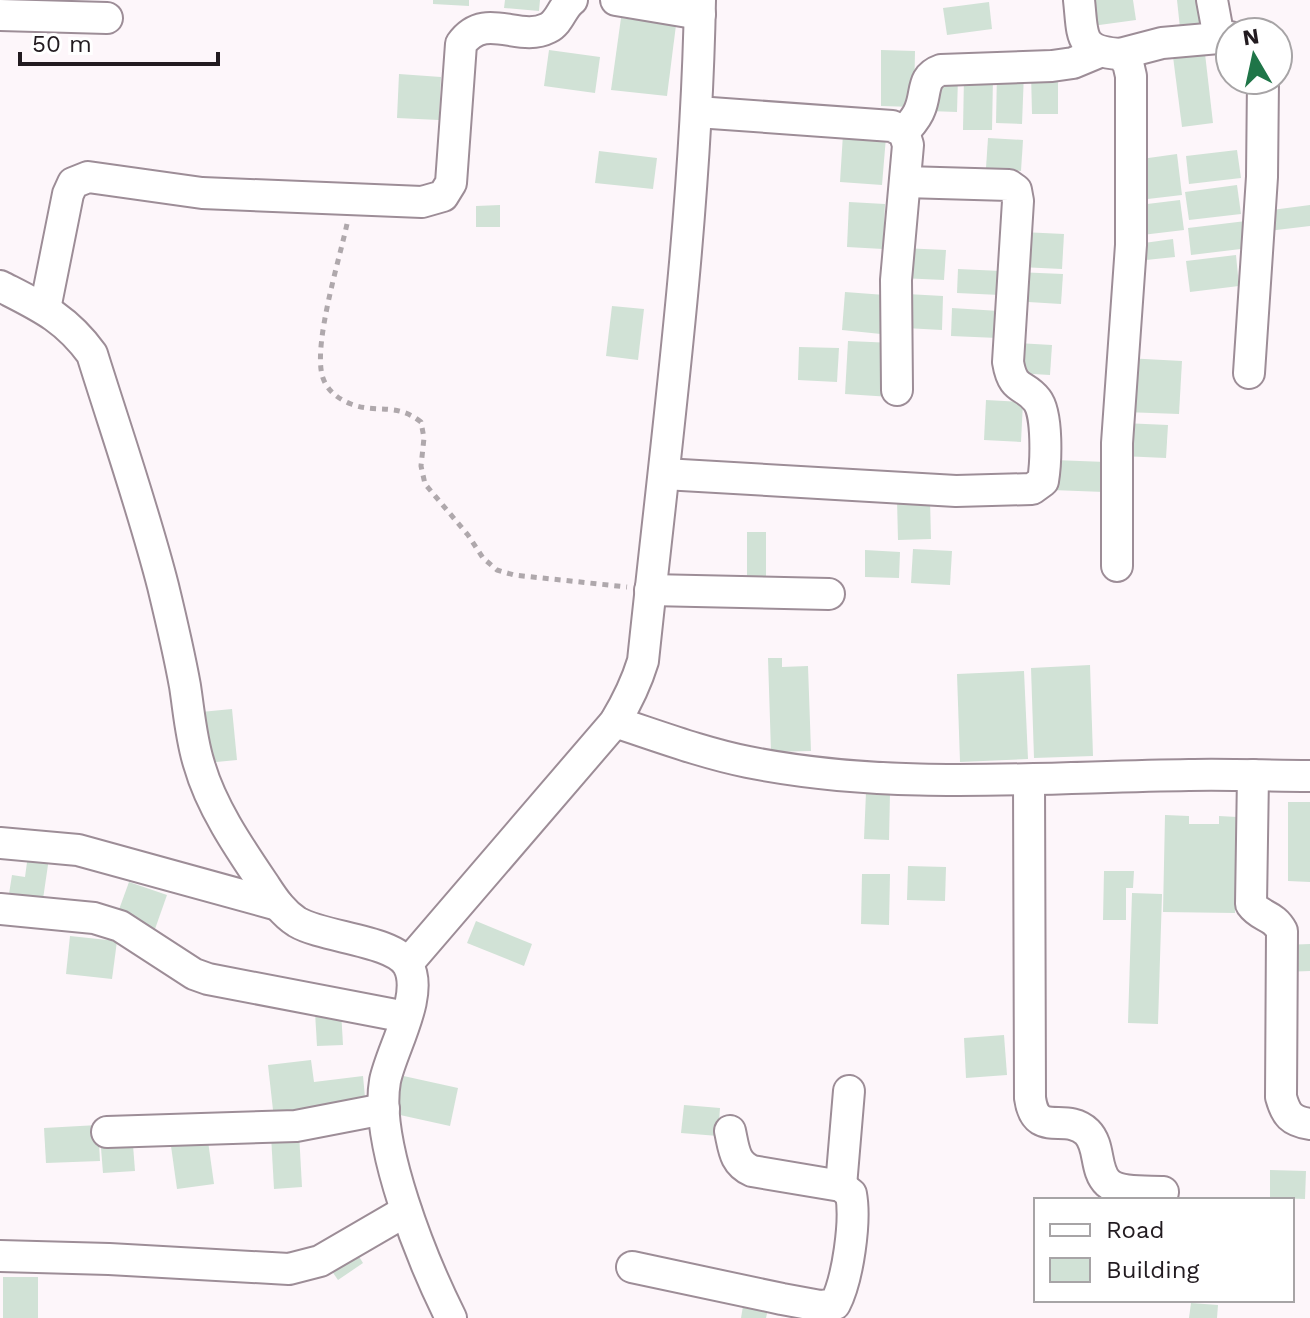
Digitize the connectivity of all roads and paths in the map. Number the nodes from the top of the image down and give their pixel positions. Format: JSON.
{"nodes":[{"id":1,"x":572,"y":0,"type":"edge"},
{"id":2,"x":616,"y":0,"type":"edge"},
{"id":3,"x":1079,"y":0,"type":"edge"},
{"id":4,"x":700,"y":7,"type":"edge"},
{"id":5,"x":0,"y":15,"type":"edge"},
{"id":6,"x":107,"y":18,"type":"dead end"},
{"id":7,"x":1214,"y":38,"type":"edge"},
{"id":8,"x":1109,"y":53,"type":"junction"},
{"id":9,"x":1263,"y":96,"type":"edge"},
{"id":10,"x":697,"y":112,"type":"junction"},
{"id":11,"x":904,"y":132,"type":"junction"},
{"id":12,"x":905,"y":182,"type":"junction"},
{"id":13,"x":353,"y":200,"type":"junction"},
{"id":14,"x":0,"y":286,"type":"edge"},
{"id":15,"x":45,"y":309,"type":"junction"},
{"id":16,"x":1249,"y":373,"type":"dead end"},
{"id":17,"x":897,"y":390,"type":"dead end"},
{"id":18,"x":664,"y":474,"type":"junction"},
{"id":19,"x":1117,"y":566,"type":"dead end"},
{"id":20,"x":650,"y":590,"type":"junction"},
{"id":21,"x":829,"y":594,"type":"dead end"},
{"id":22,"x":615,"y":722,"type":"junction"},
{"id":23,"x":1253,"y":775,"type":"junction"},
{"id":24,"x":1310,"y":776,"type":"edge"},
{"id":25,"x":1029,"y":780,"type":"junction"},
{"id":26,"x":0,"y":843,"type":"edge"},
{"id":27,"x":278,"y":905,"type":"junction"},
{"id":28,"x":0,"y":909,"type":"edge"},
{"id":29,"x":408,"y":963,"type":"junction"},
{"id":30,"x":406,"y":1017,"type":"junction"},
{"id":31,"x":849,"y":1091,"type":"dead end"},
{"id":32,"x":384,"y":1109,"type":"junction"},
{"id":33,"x":1310,"y":1124,"type":"edge"},
{"id":34,"x":730,"y":1131,"type":"dead end"},
{"id":35,"x":107,"y":1132,"type":"dead end"},
{"id":36,"x":841,"y":1186,"type":"junction"},
{"id":37,"x":1163,"y":1192,"type":"dead end"},
{"id":38,"x":406,"y":1211,"type":"junction"},
{"id":39,"x":0,"y":1256,"type":"edge"},
{"id":40,"x":632,"y":1267,"type":"dead end"},
{"id":41,"x":781,"y":1309,"type":"edge"},
{"id":42,"x":451,"y":1318,"type":"edge"}],
"edges":[{"from":1,"to":13,"type":"street"},
{"from":2,"to":4,"type":"street"},
{"from":3,"to":8,"type":"street"},
{"from":4,"to":10,"type":"street"},
{"from":5,"to":6,"type":"street"},
{"from":7,"to":8,"type":"street"},
{"from":8,"to":11,"type":"street"},
{"from":8,"to":19,"type":"street"},
{"from":9,"to":16,"type":"street"},
{"from":10,"to":11,"type":"street"},
{"from":10,"to":18,"type":"street"},
{"from":11,"to":12,"type":"street"},
{"from":12,"to":17,"type":"street"},
{"from":12,"to":18,"type":"street"},
{"from":13,"to":15,"type":"street"},
{"from":13,"to":20,"type":"path"},
{"from":14,"to":15,"type":"street"},
{"from":15,"to":27,"type":"street"},
{"from":18,"to":20,"type":"street"},
{"from":20,"to":21,"type":"street"},
{"from":20,"to":22,"type":"street"},
{"from":22,"to":25,"type":"street"},
{"from":22,"to":29,"type":"street"},
{"from":23,"to":24,"type":"street"},
{"from":23,"to":25,"type":"street"},
{"from":23,"to":33,"type":"street"},
{"from":25,"to":37,"type":"street"},
{"from":26,"to":27,"type":"street"},
{"from":27,"to":29,"type":"street"},
{"from":28,"to":30,"type":"street"},
{"from":29,"to":30,"type":"street"},
{"from":30,"to":32,"type":"street"},
{"from":31,"to":36,"type":"street"},
{"from":32,"to":35,"type":"street"},
{"from":32,"to":38,"type":"street"},
{"from":34,"to":36,"type":"street"},
{"from":36,"to":41,"type":"street"},
{"from":38,"to":39,"type":"street"},
{"from":38,"to":42,"type":"street"},
{"from":40,"to":41,"type":"street"}]}
